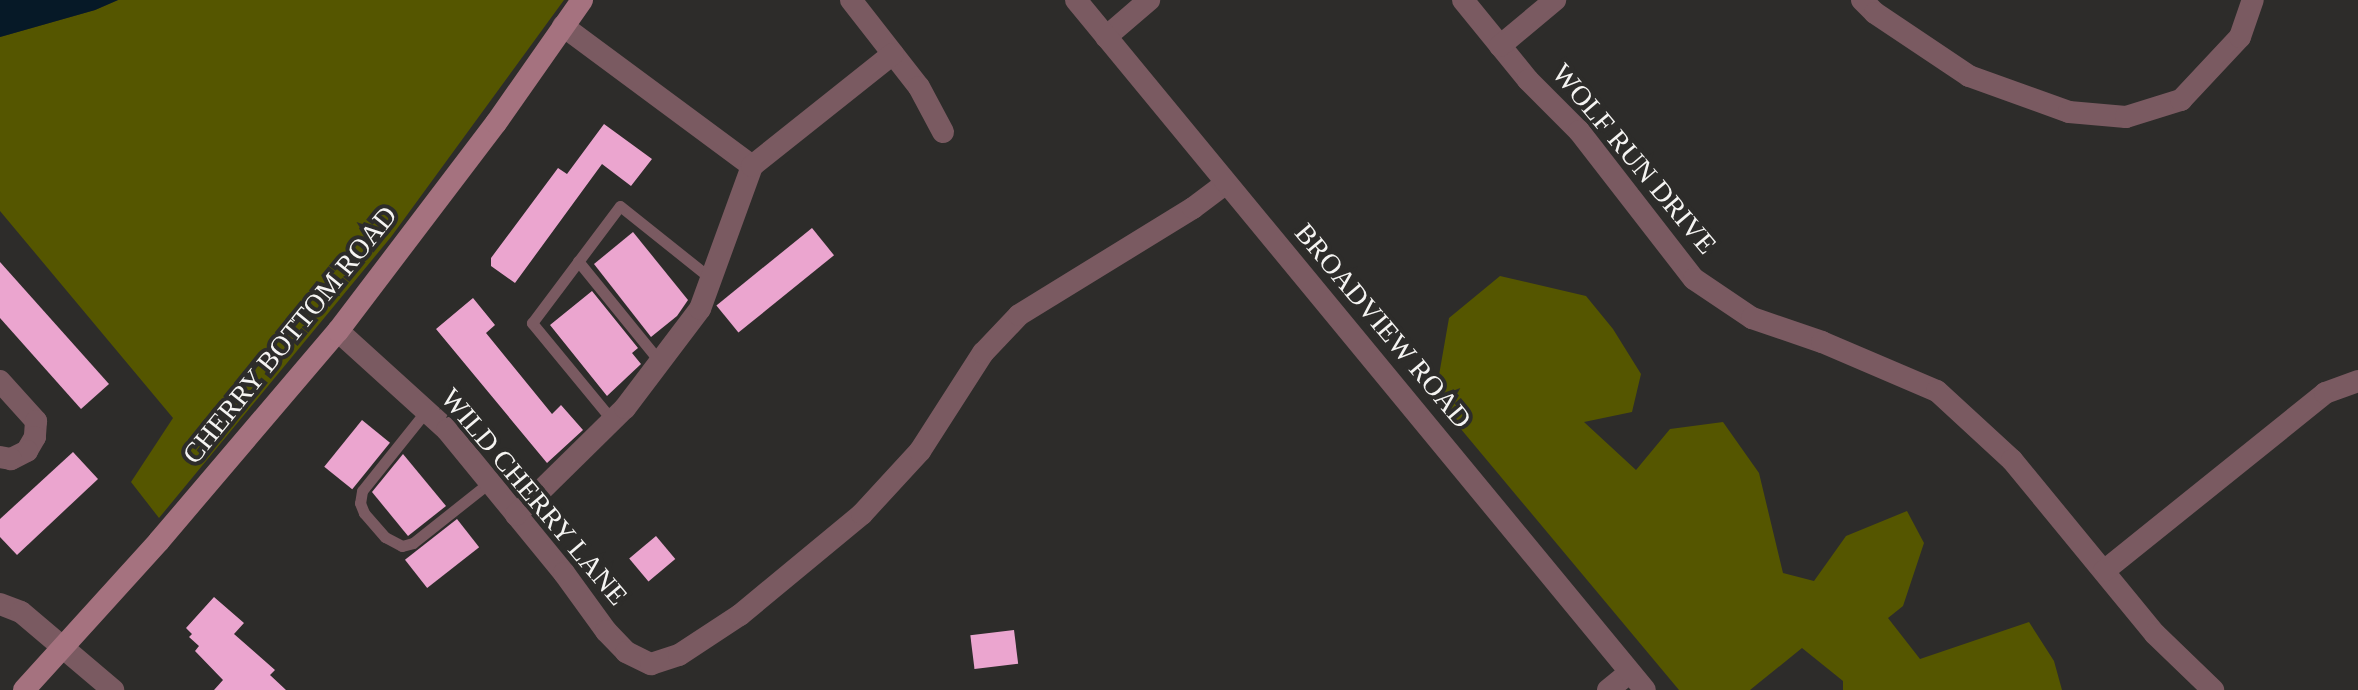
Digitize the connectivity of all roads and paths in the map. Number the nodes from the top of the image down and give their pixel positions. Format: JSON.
{"nodes":[{"id":1,"x":582,"y":0,"type":"edge"},
{"id":2,"x":851,"y":0,"type":"edge"},
{"id":3,"x":1076,"y":0,"type":"edge"},
{"id":4,"x":1149,"y":0,"type":"edge"},
{"id":5,"x":1463,"y":0,"type":"edge"},
{"id":6,"x":1555,"y":0,"type":"edge"},
{"id":7,"x":1862,"y":0,"type":"edge"},
{"id":8,"x":2253,"y":0,"type":"edge"},
{"id":9,"x":563,"y":26,"type":"junction"},
{"id":10,"x":1106,"y":37,"type":"junction"},
{"id":11,"x":1500,"y":46,"type":"junction"},
{"id":12,"x":893,"y":54,"type":"junction"},
{"id":13,"x":943,"y":132,"type":"dead end"},
{"id":14,"x":752,"y":166,"type":"junction"},
{"id":15,"x":1225,"y":184,"type":"junction"},
{"id":16,"x":578,"y":261,"type":"junction"},
{"id":17,"x":709,"y":277,"type":"junction"},
{"id":18,"x":338,"y":331,"type":"junction"},
{"id":19,"x":661,"y":363,"type":"junction"},
{"id":20,"x":0,"y":381,"type":"edge"},
{"id":21,"x":2358,"y":381,"type":"edge"},
{"id":22,"x":426,"y":411,"type":"junction"},
{"id":23,"x":612,"y":420,"type":"junction"},
{"id":24,"x":0,"y":457,"type":"edge"},
{"id":25,"x":490,"y":482,"type":"junction"},
{"id":26,"x":516,"y":515,"type":"junction"},
{"id":27,"x":2104,"y":571,"type":"junction"},
{"id":28,"x":0,"y":604,"type":"edge"},
{"id":29,"x":63,"y":648,"type":"junction"},
{"id":30,"x":1630,"y":672,"type":"junction"},
{"id":31,"x":24,"y":690,"type":"edge"},
{"id":32,"x":113,"y":690,"type":"edge"},
{"id":33,"x":1608,"y":690,"type":"edge"},
{"id":34,"x":1645,"y":690,"type":"edge"},
{"id":35,"x":2213,"y":690,"type":"edge"}],
"edges":[{"from":1,"to":9,"type":"main road","name":"CHERRY BOTTOM ROAD"},
{"from":2,"to":12,"type":"street"},
{"from":3,"to":10,"type":"street","name":"BROADVIEW ROAD"},
{"from":4,"to":10,"type":"street"},
{"from":5,"to":11,"type":"street","name":"WOLF RUN DRIVE"},
{"from":6,"to":11,"type":"street"},
{"from":7,"to":8,"type":"street"},
{"from":9,"to":14,"type":"street"},
{"from":9,"to":18,"type":"main road","name":"CHERRY BOTTOM ROAD"},
{"from":10,"to":15,"type":"street","name":"BROADVIEW ROAD"},
{"from":11,"to":27,"type":"street","name":"WOLF RUN DRIVE"},
{"from":12,"to":13,"type":"street"},
{"from":12,"to":14,"type":"street"},
{"from":14,"to":17,"type":"street"},
{"from":15,"to":26,"type":"street","name":"WILD CHERRY LANE"},
{"from":15,"to":30,"type":"street","name":"BROADVIEW ROAD"},
{"from":16,"to":17,"type":"lane"},
{"from":16,"to":19,"type":"lane"},
{"from":16,"to":23,"type":"lane"},
{"from":17,"to":19,"type":"street"},
{"from":18,"to":22,"type":"street","name":"WILD CHERRY LANE"},
{"from":18,"to":29,"type":"main road","name":"CHERRY BOTTOM ROAD"},
{"from":19,"to":23,"type":"street"},
{"from":20,"to":24,"type":"street"},
{"from":21,"to":27,"type":"street"},
{"from":22,"to":25,"type":"street","name":"WILD CHERRY LANE"},
{"from":22,"to":25,"type":"lane"},
{"from":23,"to":26,"type":"street"},
{"from":25,"to":26,"type":"street","name":"WILD CHERRY LANE"},
{"from":27,"to":35,"type":"street","name":"WOLF RUN DRIVE"},
{"from":28,"to":29,"type":"street"},
{"from":29,"to":31,"type":"main road","name":"CHERRY BOTTOM ROAD"},
{"from":29,"to":32,"type":"street"},
{"from":30,"to":33,"type":"street"},
{"from":30,"to":34,"type":"street","name":"BROADVIEW ROAD"}]}
